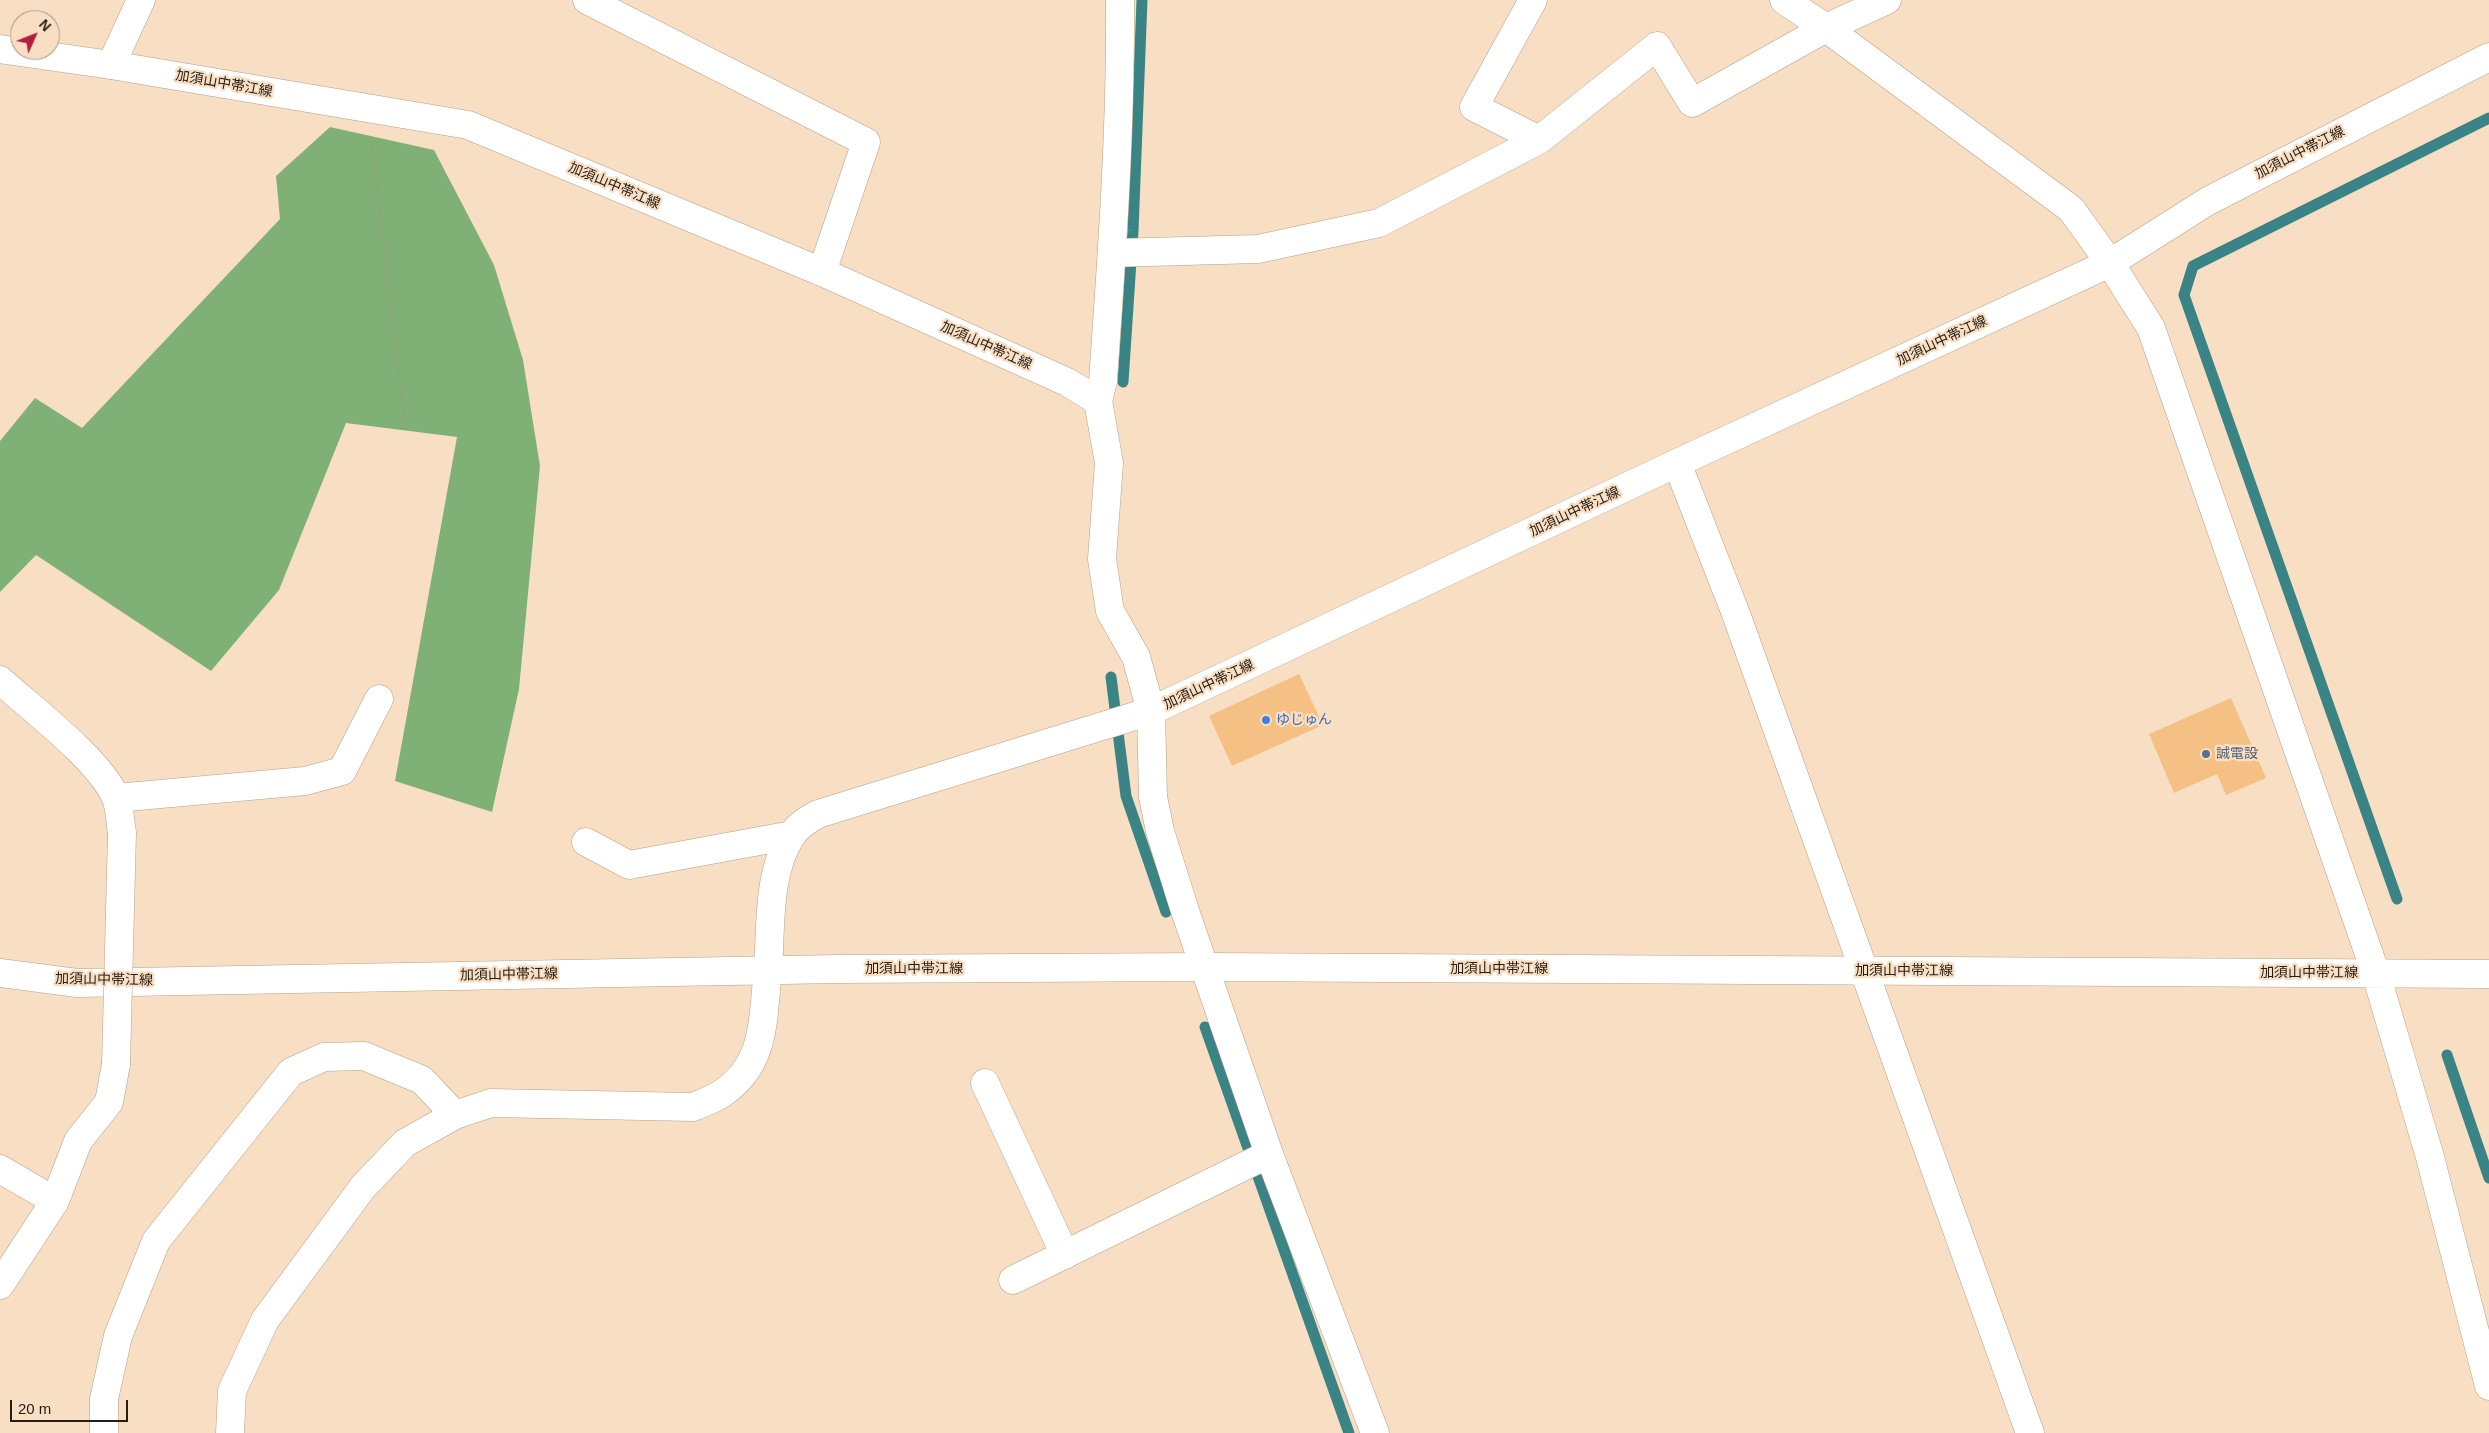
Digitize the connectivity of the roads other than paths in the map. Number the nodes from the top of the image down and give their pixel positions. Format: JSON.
{"nodes":[{"id":1,"x":141,"y":0,"type":"edge"},
{"id":2,"x":587,"y":0,"type":"edge"},
{"id":3,"x":1120,"y":0,"type":"edge"},
{"id":4,"x":1533,"y":0,"type":"edge"},
{"id":5,"x":1784,"y":0,"type":"edge"},
{"id":6,"x":1887,"y":0,"type":"edge"},
{"id":7,"x":1826,"y":28,"type":"junction"},
{"id":8,"x":0,"y":49,"type":"edge"},
{"id":9,"x":2489,"y":57,"type":"edge"},
{"id":10,"x":111,"y":65,"type":"junction"},
{"id":11,"x":1539,"y":140,"type":"junction"},
{"id":12,"x":1126,"y":252,"type":"junction"},
{"id":13,"x":2110,"y":263,"type":"junction"},
{"id":14,"x":822,"y":272,"type":"junction"},
{"id":15,"x":1098,"y":401,"type":"junction"},
{"id":16,"x":1677,"y":464,"type":"junction"},
{"id":17,"x":0,"y":680,"type":"edge"},
{"id":18,"x":379,"y":699,"type":"dead end"},
{"id":19,"x":1130,"y":717,"type":"junction"},
{"id":20,"x":116,"y":798,"type":"junction"},
{"id":21,"x":792,"y":835,"type":"junction"},
{"id":22,"x":586,"y":842,"type":"dead end"},
{"id":23,"x":1205,"y":967,"type":"junction"},
{"id":24,"x":768,"y":971,"type":"junction"},
{"id":25,"x":1863,"y":971,"type":"junction"},
{"id":26,"x":0,"y":973,"type":"edge"},
{"id":27,"x":2376,"y":974,"type":"junction"},
{"id":28,"x":2489,"y":974,"type":"edge"},
{"id":29,"x":985,"y":1083,"type":"dead end"},
{"id":30,"x":456,"y":1114,"type":"junction"},
{"id":31,"x":1257,"y":1160,"type":"junction"},
{"id":32,"x":0,"y":1169,"type":"edge"},
{"id":33,"x":55,"y":1200,"type":"junction"},
{"id":34,"x":1065,"y":1255,"type":"junction"},
{"id":35,"x":1013,"y":1280,"type":"dead end"},
{"id":36,"x":0,"y":1285,"type":"edge"},
{"id":37,"x":2489,"y":1386,"type":"edge"},
{"id":38,"x":104,"y":1433,"type":"edge"},
{"id":39,"x":230,"y":1433,"type":"edge"},
{"id":40,"x":1375,"y":1433,"type":"edge"},
{"id":41,"x":2030,"y":1433,"type":"edge"}],
"edges":[{"from":1,"to":10,"type":"street"},
{"from":2,"to":14,"type":"street"},
{"from":3,"to":12,"type":"street"},
{"from":4,"to":11,"type":"street"},
{"from":5,"to":7,"type":"street"},
{"from":6,"to":7,"type":"street"},
{"from":7,"to":11,"type":"street"},
{"from":7,"to":13,"type":"street"},
{"from":8,"to":10,"type":"street","name":"加須山中帯江線"},
{"from":9,"to":13,"type":"street","name":"加須山中帯江線"},
{"from":10,"to":14,"type":"street","name":"加須山中帯江線"},
{"from":11,"to":12,"type":"street"},
{"from":12,"to":15,"type":"street"},
{"from":13,"to":16,"type":"street","name":"加須山中帯江線"},
{"from":13,"to":27,"type":"street"},
{"from":14,"to":15,"type":"street","name":"加須山中帯江線"},
{"from":15,"to":19,"type":"street","name":"加須山中帯江線"},
{"from":16,"to":19,"type":"street","name":"加須山中帯江線"},
{"from":16,"to":25,"type":"street"},
{"from":17,"to":20,"type":"street"},
{"from":18,"to":20,"type":"street"},
{"from":19,"to":21,"type":"street"},
{"from":19,"to":23,"type":"street"},
{"from":20,"to":33,"type":"street","bridge":true},
{"from":21,"to":22,"type":"street"},
{"from":21,"to":24,"type":"street"},
{"from":23,"to":24,"type":"street","name":"加須山中帯江線"},
{"from":23,"to":25,"type":"street","name":"加須山中帯江線"},
{"from":23,"to":31,"type":"street"},
{"from":24,"to":26,"type":"street","name":"加須山中帯江線"},
{"from":24,"to":30,"type":"street"},
{"from":25,"to":27,"type":"street","name":"加須山中帯江線"},
{"from":25,"to":41,"type":"street"},
{"from":27,"to":28,"type":"street","name":"加須山中帯江線"},
{"from":27,"to":37,"type":"street"},
{"from":29,"to":34,"type":"street"},
{"from":30,"to":38,"type":"street"},
{"from":30,"to":39,"type":"street"},
{"from":31,"to":34,"type":"street"},
{"from":31,"to":40,"type":"street"},
{"from":32,"to":33,"type":"street"},
{"from":33,"to":36,"type":"street"},
{"from":34,"to":35,"type":"street"}]}
